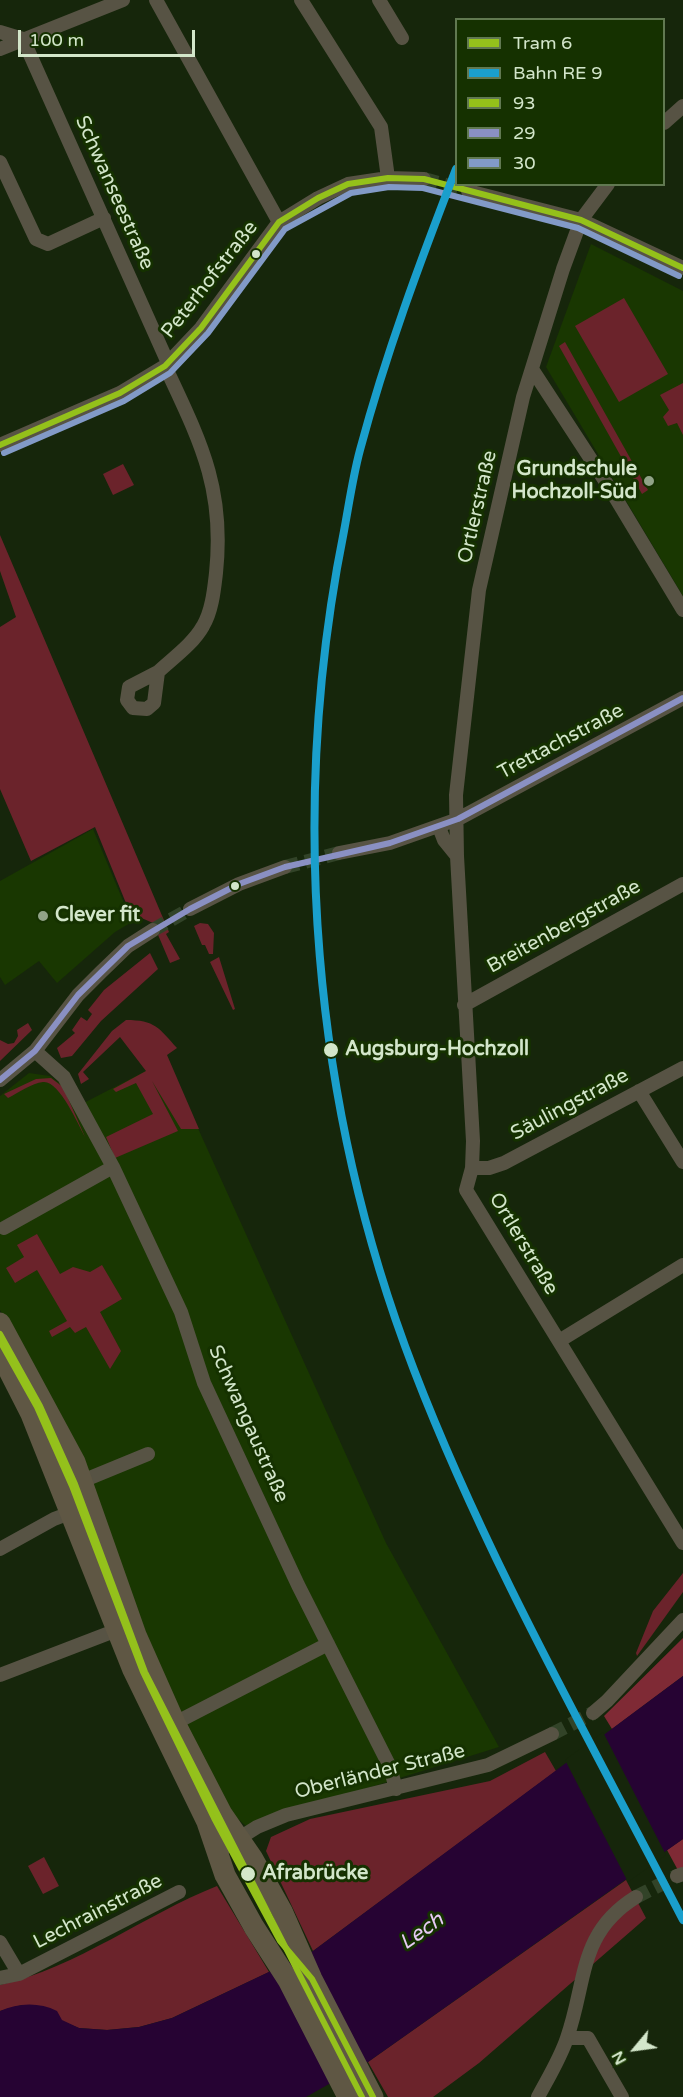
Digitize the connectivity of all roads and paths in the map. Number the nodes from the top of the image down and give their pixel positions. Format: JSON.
{"nodes":[{"id":1,"x":123,"y":0,"type":"edge"},
{"id":2,"x":156,"y":0,"type":"edge"},
{"id":3,"x":302,"y":0,"type":"edge"},
{"id":4,"x":379,"y":0,"type":"edge"},
{"id":5,"x":0,"y":32,"type":"edge"},
{"id":6,"x":402,"y":38,"type":"dead end"},
{"id":7,"x":23,"y":39,"type":"junction"},
{"id":8,"x":0,"y":49,"type":"edge"},
{"id":9,"x":683,"y":106,"type":"edge"},
{"id":10,"x":665,"y":121,"type":"edge"},
{"id":11,"x":0,"y":162,"type":"edge"},
{"id":12,"x":388,"y":178,"type":"junction"},
{"id":13,"x":424,"y":179,"type":"tunnel mouth"},
{"id":14,"x":606,"y":186,"type":"edge"},
{"id":15,"x":468,"y":191,"type":"tunnel mouth"},
{"id":16,"x":104,"y":219,"type":"junction"},
{"id":17,"x":581,"y":219,"type":"junction"},
{"id":18,"x":279,"y":222,"type":"junction"},
{"id":19,"x":683,"y":268,"type":"edge"},
{"id":20,"x":166,"y":365,"type":"junction"},
{"id":21,"x":532,"y":369,"type":"junction"},
{"id":22,"x":0,"y":445,"type":"edge"},
{"id":23,"x":683,"y":610,"type":"edge"},
{"id":24,"x":158,"y":672,"type":"dead end"},
{"id":25,"x":683,"y":698,"type":"edge"},
{"id":26,"x":458,"y":819,"type":"junction"},
{"id":27,"x":438,"y":827,"type":"junction"},
{"id":28,"x":339,"y":853,"type":"tunnel mouth"},
{"id":29,"x":457,"y":856,"type":"junction"},
{"id":30,"x":285,"y":867,"type":"tunnel mouth"},
{"id":31,"x":683,"y":884,"type":"edge"},
{"id":32,"x":190,"y":909,"type":"tunnel mouth"},
{"id":33,"x":153,"y":930,"type":"tunnel mouth"},
{"id":34,"x":464,"y":1005,"type":"junction"},
{"id":35,"x":35,"y":1051,"type":"junction"},
{"id":36,"x":683,"y":1068,"type":"edge"},
{"id":37,"x":0,"y":1080,"type":"edge"},
{"id":38,"x":639,"y":1091,"type":"junction"},
{"id":39,"x":683,"y":1162,"type":"edge"},
{"id":40,"x":113,"y":1167,"type":"junction"},
{"id":41,"x":472,"y":1168,"type":"junction"},
{"id":42,"x":4,"y":1228,"type":"dead end"},
{"id":43,"x":683,"y":1265,"type":"edge"},
{"id":44,"x":0,"y":1323,"type":"edge"},
{"id":45,"x":559,"y":1341,"type":"junction"},
{"id":46,"x":0,"y":1353,"type":"edge"},
{"id":47,"x":148,"y":1454,"type":"dead end"},
{"id":48,"x":83,"y":1481,"type":"junction"},
{"id":49,"x":62,"y":1490,"type":"junction"},
{"id":50,"x":81,"y":1509,"type":"junction"},
{"id":51,"x":683,"y":1543,"type":"edge"},
{"id":52,"x":0,"y":1549,"type":"edge"},
{"id":53,"x":683,"y":1620,"type":"edge"},
{"id":54,"x":117,"y":1630,"type":"junction"},
{"id":55,"x":328,"y":1644,"type":"junction"},
{"id":56,"x":0,"y":1675,"type":"edge"},
{"id":57,"x":592,"y":1713,"type":"tunnel mouth"},
{"id":58,"x":175,"y":1723,"type":"junction"},
{"id":59,"x":552,"y":1734,"type":"tunnel mouth"},
{"id":60,"x":396,"y":1790,"type":"junction"},
{"id":61,"x":239,"y":1837,"type":"junction"},
{"id":62,"x":219,"y":1851,"type":"junction"},
{"id":63,"x":179,"y":1892,"type":"dead end"},
{"id":64,"x":636,"y":1897,"type":"tunnel mouth"},
{"id":65,"x":0,"y":1942,"type":"edge"},
{"id":66,"x":19,"y":1974,"type":"junction"},
{"id":67,"x":0,"y":1978,"type":"edge"},
{"id":68,"x":567,"y":2038,"type":"junction"},
{"id":69,"x":348,"y":2097,"type":"edge"},
{"id":70,"x":373,"y":2097,"type":"edge"},
{"id":71,"x":538,"y":2097,"type":"edge"},
{"id":72,"x":622,"y":2097,"type":"edge"}],
"edges":[{"from":1,"to":7,"type":"street"},
{"from":2,"to":18,"type":"street"},
{"from":3,"to":12,"type":"street"},
{"from":4,"to":6,"type":"street"},
{"from":5,"to":7,"type":"street"},
{"from":7,"to":8,"type":"street"},
{"from":7,"to":16,"type":"street","name":"Schwanseestraße"},
{"from":9,"to":10,"type":"street"},
{"from":11,"to":16,"type":"street"},
{"from":12,"to":13,"type":"street","name":"Peterhofstraße"},
{"from":12,"to":18,"type":"street","name":"Peterhofstraße"},
{"from":14,"to":17,"type":"street","name":"Ortlerstraße"},
{"from":15,"to":17,"type":"street"},
{"from":16,"to":20,"type":"street","name":"Schwanseestraße"},
{"from":17,"to":19,"type":"street"},
{"from":17,"to":21,"type":"street","name":"Ortlerstraße"},
{"from":18,"to":20,"type":"street","name":"Peterhofstraße"},
{"from":20,"to":22,"type":"street","name":"Peterhofstraße"},
{"from":20,"to":24,"type":"street","name":"Schwanseestraße"},
{"from":21,"to":23,"type":"street"},
{"from":21,"to":26,"type":"street","name":"Ortlerstraße"},
{"from":25,"to":26,"type":"street","name":"Trettachstraße"},
{"from":26,"to":27,"type":"street","name":"Trettachstraße"},
{"from":26,"to":29,"type":"street","name":"Ortlerstraße"},
{"from":27,"to":28,"type":"street","name":"Trettachstraße"},
{"from":27,"to":29,"type":"street"},
{"from":29,"to":34,"type":"street","name":"Ortlerstraße"},
{"from":30,"to":32,"type":"street"},
{"from":31,"to":34,"type":"street","name":"Breitenbergstraße"},
{"from":33,"to":35,"type":"street"},
{"from":34,"to":41,"type":"street","name":"Ortlerstraße"},
{"from":35,"to":37,"type":"street"},
{"from":35,"to":40,"type":"street","name":"Schwangaustraße"},
{"from":36,"to":38,"type":"street","name":"Säulingstraße"},
{"from":38,"to":39,"type":"street"},
{"from":38,"to":41,"type":"street","name":"Säulingstraße"},
{"from":40,"to":42,"type":"street"},
{"from":40,"to":55,"type":"street","name":"Schwangaustraße"},
{"from":41,"to":45,"type":"street","name":"Ortlerstraße"},
{"from":43,"to":45,"type":"street"},
{"from":44,"to":48,"type":"main road"},
{"from":45,"to":51,"type":"street","name":"Ortlerstraße"},
{"from":46,"to":49,"type":"main road"},
{"from":47,"to":48,"type":"street"},
{"from":48,"to":49,"type":"street"},
{"from":48,"to":50,"type":"main road"},
{"from":49,"to":50,"type":"main road"},
{"from":50,"to":52,"type":"street"},
{"from":50,"to":54,"type":"main road"},
{"from":50,"to":58,"type":"main road"},
{"from":53,"to":57,"type":"street"},
{"from":54,"to":56,"type":"street"},
{"from":54,"to":62,"type":"main road"},
{"from":55,"to":58,"type":"street"},
{"from":55,"to":60,"type":"street","name":"Schwangaustraße"},
{"from":58,"to":61,"type":"main road"},
{"from":59,"to":60,"type":"street","name":"Oberländer Straße"},
{"from":60,"to":61,"type":"street","name":"Oberländer Straße"},
{"from":61,"to":62,"type":"street","name":"Oberländer Straße"},
{"from":61,"to":70,"type":"main road"},
{"from":62,"to":69,"type":"main road"},
{"from":63,"to":66,"type":"street","name":"Lechrainstraße"},
{"from":64,"to":68,"type":"street"},
{"from":65,"to":66,"type":"street"},
{"from":66,"to":67,"type":"street","name":"Lechrainstraße"},
{"from":68,"to":71,"type":"street"},
{"from":68,"to":72,"type":"street"}]}
